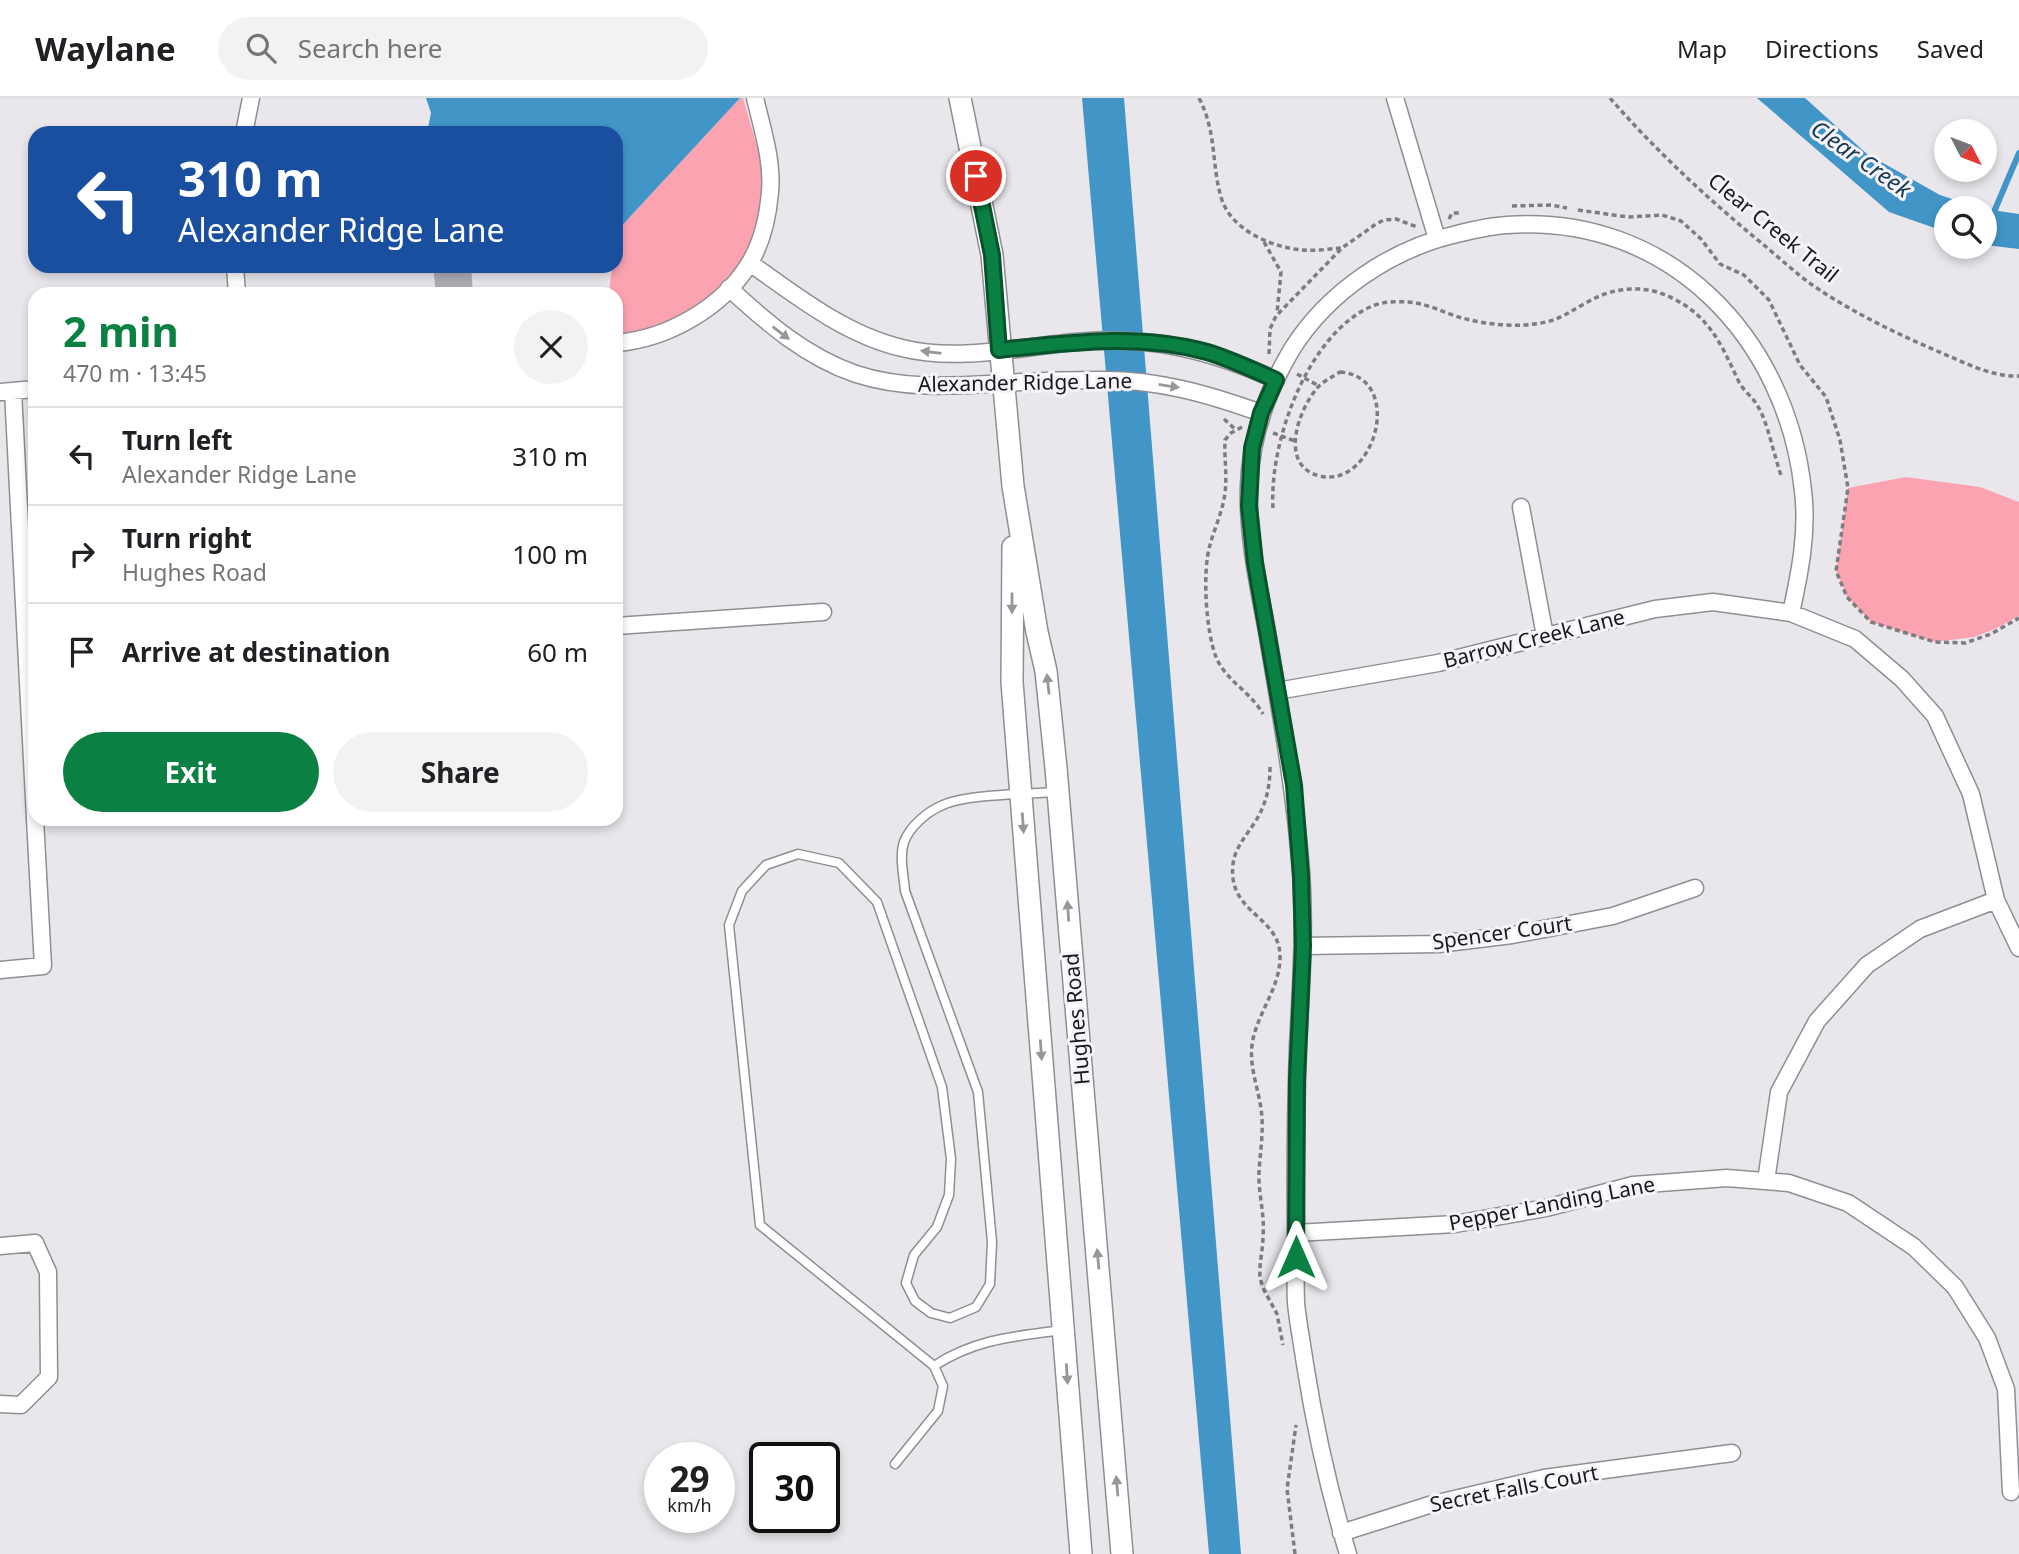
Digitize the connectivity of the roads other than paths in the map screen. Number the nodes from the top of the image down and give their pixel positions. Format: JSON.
{"nodes":[{"id":1,"x":251,"y":98,"type":"edge"},
{"id":2,"x":754,"y":98,"type":"edge"},
{"id":3,"x":960,"y":98,"type":"edge"},
{"id":4,"x":1395,"y":98,"type":"edge"},
{"id":5,"x":245,"y":126,"type":"edge"},
{"id":6,"x":1437,"y":239,"type":"junction"},
{"id":7,"x":750,"y":263,"type":"junction"},
{"id":8,"x":734,"y":283,"type":"junction"},
{"id":9,"x":623,"y":342,"type":"edge"},
{"id":10,"x":999,"y":350,"type":"junction"},
{"id":11,"x":1279,"y":374,"type":"junction"},
{"id":12,"x":1004,"y":383,"type":"junction"},
{"id":13,"x":28,"y":390,"type":"edge"},
{"id":14,"x":6,"y":392,"type":"edge"},
{"id":15,"x":1259,"y":420,"type":"junction"},
{"id":16,"x":1013,"y":486,"type":"junction"},
{"id":17,"x":1521,"y":507,"type":"dead end"},
{"id":18,"x":824,"y":612,"type":"dead end"},
{"id":19,"x":1791,"y":612,"type":"junction"},
{"id":20,"x":623,"y":626,"type":"edge"},
{"id":21,"x":1545,"y":636,"type":"junction"},
{"id":22,"x":1277,"y":691,"type":"junction"},
{"id":23,"x":28,"y":716,"type":"edge"},
{"id":24,"x":1058,"y":792,"type":"junction"},
{"id":25,"x":1021,"y":794,"type":"junction"},
{"id":26,"x":35,"y":826,"type":"edge"},
{"id":27,"x":1695,"y":888,"type":"dead end"},
{"id":28,"x":1996,"y":900,"type":"junction"},
{"id":29,"x":1303,"y":946,"type":"junction"},
{"id":30,"x":2019,"y":948,"type":"edge"},
{"id":31,"x":0,"y":970,"type":"edge"},
{"id":32,"x":1766,"y":1181,"type":"junction"},
{"id":33,"x":1296,"y":1233,"type":"junction"},
{"id":34,"x":0,"y":1246,"type":"edge"},
{"id":35,"x":1063,"y":1329,"type":"junction"},
{"id":36,"x":934,"y":1366,"type":"junction"},
{"id":37,"x":0,"y":1404,"type":"edge"},
{"id":38,"x":1732,"y":1453,"type":"dead end"},
{"id":39,"x":895,"y":1464,"type":"dead end"},
{"id":40,"x":2011,"y":1492,"type":"dead end"},
{"id":41,"x":1341,"y":1533,"type":"junction"},
{"id":42,"x":1080,"y":1554,"type":"edge"},
{"id":43,"x":1122,"y":1554,"type":"edge"},
{"id":44,"x":1348,"y":1554,"type":"edge"}],
"edges":[{"from":1,"to":5,"type":"street"},
{"from":2,"to":7,"type":"street"},
{"from":3,"to":10,"type":"main road","name":"Hughes Road"},
{"from":4,"to":6,"type":"street"},
{"from":6,"to":11,"type":"street"},
{"from":6,"to":19,"type":"street"},
{"from":7,"to":8,"type":"street"},
{"from":10,"to":7,"type":"street","name":"Alexander Ridge Lane","one_way":true},
{"from":8,"to":9,"type":"street"},
{"from":8,"to":12,"type":"street","name":"Alexander Ridge Lane","one_way":true},
{"from":10,"to":11,"type":"street","name":"Alexander Ridge Lane"},
{"from":10,"to":12,"type":"main road","name":"Hughes Road"},
{"from":11,"to":15,"type":"street"},
{"from":12,"to":15,"type":"street","name":"Alexander Ridge Lane","one_way":true},
{"from":12,"to":16,"type":"main road","name":"Hughes Road"},
{"from":13,"to":14,"type":"street"},
{"from":14,"to":23,"type":"street"},
{"from":15,"to":22,"type":"street"},
{"from":24,"to":16,"type":"main road","name":"Hughes Road","one_way":true},
{"from":16,"to":25,"type":"main road","name":"Hughes Road","one_way":true},
{"from":17,"to":21,"type":"street"},
{"from":18,"to":20,"type":"street"},
{"from":19,"to":21,"type":"street","name":"Barrow Creek Lane"},
{"from":19,"to":28,"type":"street","name":"Barrow Creek Lane"},
{"from":21,"to":22,"type":"street","name":"Barrow Creek Lane"},
{"from":22,"to":29,"type":"street"},
{"from":24,"to":25,"type":"lane"},
{"from":43,"to":24,"type":"main road","name":"Hughes Road","one_way":true},
{"from":25,"to":35,"type":"main road","name":"Hughes Road","one_way":true},
{"from":25,"to":36,"type":"lane"},
{"from":26,"to":31,"type":"street"},
{"from":27,"to":29,"type":"street","name":"Spencer Court"},
{"from":28,"to":30,"type":"street","name":"Barrow Creek Lane"},
{"from":28,"to":32,"type":"street"},
{"from":29,"to":33,"type":"street"},
{"from":32,"to":33,"type":"street","name":"Pepper Landing Lane"},
{"from":32,"to":40,"type":"street","name":"Pepper Landing Lane"},
{"from":33,"to":41,"type":"street"},
{"from":34,"to":37,"type":"street"},
{"from":35,"to":36,"type":"lane"},
{"from":35,"to":42,"type":"main road","name":"Hughes Road","one_way":true},
{"from":36,"to":39,"type":"lane"},
{"from":38,"to":41,"type":"street","name":"Secret Falls Court"},
{"from":41,"to":44,"type":"street"}]}
